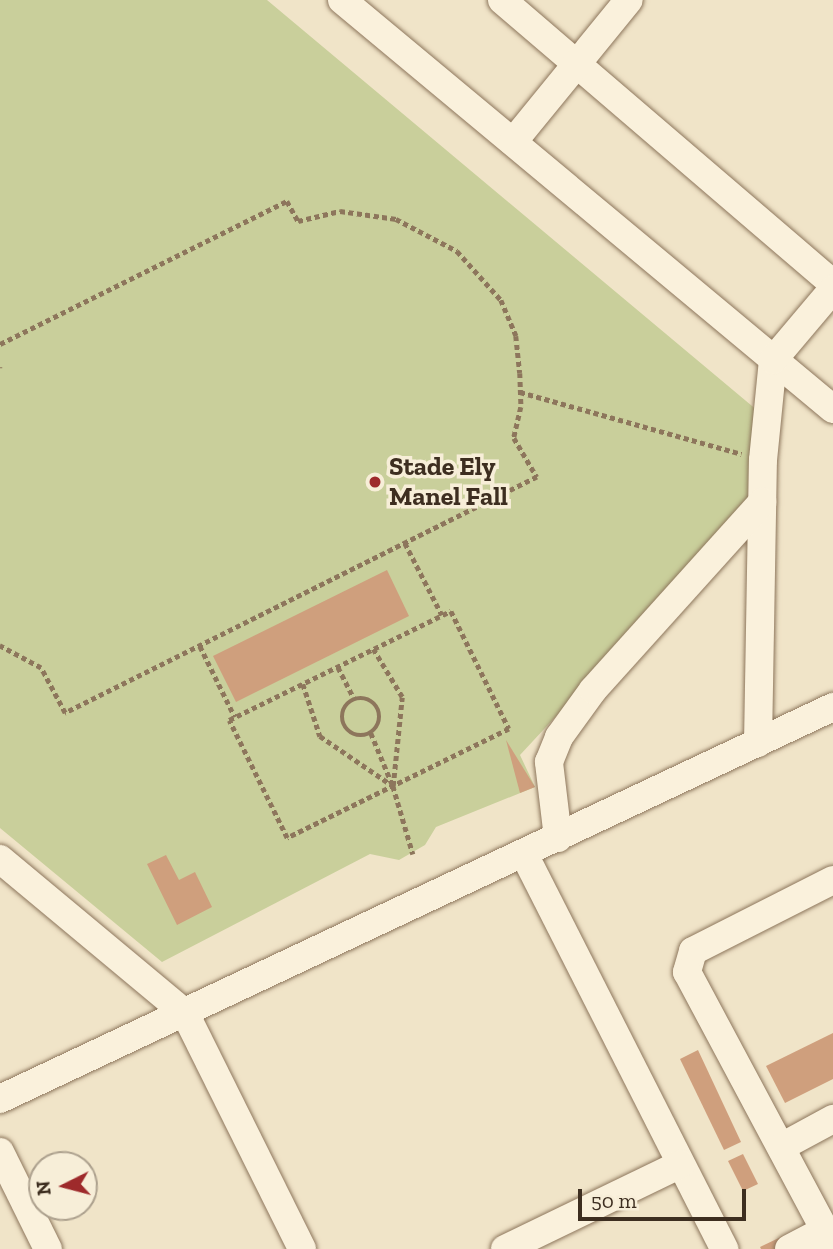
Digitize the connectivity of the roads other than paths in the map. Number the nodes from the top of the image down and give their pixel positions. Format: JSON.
{"nodes":[{"id":1,"x":342,"y":0,"type":"edge"},
{"id":2,"x":502,"y":0,"type":"edge"},
{"id":3,"x":629,"y":0,"type":"edge"},
{"id":4,"x":578,"y":62,"type":"junction"},
{"id":5,"x":513,"y":142,"type":"junction"},
{"id":6,"x":833,"y":284,"type":"edge"},
{"id":7,"x":833,"y":289,"type":"edge"},
{"id":8,"x":774,"y":360,"type":"junction"},
{"id":9,"x":833,"y":410,"type":"edge"},
{"id":10,"x":762,"y":502,"type":"junction"},
{"id":11,"x":833,"y":707,"type":"edge"},
{"id":12,"x":758,"y":743,"type":"junction"},
{"id":13,"x":558,"y":838,"type":"junction"},
{"id":14,"x":524,"y":854,"type":"junction"},
{"id":15,"x":0,"y":859,"type":"edge"},
{"id":16,"x":833,"y":880,"type":"edge"},
{"id":17,"x":185,"y":1013,"type":"junction"},
{"id":18,"x":0,"y":1099,"type":"edge"},
{"id":19,"x":833,"y":1119,"type":"edge"},
{"id":20,"x":783,"y":1146,"type":"junction"},
{"id":21,"x":0,"y":1152,"type":"edge"},
{"id":22,"x":681,"y":1164,"type":"junction"},
{"id":23,"x":829,"y":1238,"type":"edge"},
{"id":24,"x":48,"y":1249,"type":"edge"},
{"id":25,"x":302,"y":1249,"type":"edge"},
{"id":26,"x":505,"y":1249,"type":"edge"},
{"id":27,"x":724,"y":1249,"type":"edge"},
{"id":28,"x":789,"y":1249,"type":"edge"}],
"edges":[{"from":1,"to":5,"type":"street"},
{"from":2,"to":4,"type":"street"},
{"from":3,"to":4,"type":"street"},
{"from":4,"to":5,"type":"street"},
{"from":4,"to":6,"type":"street"},
{"from":5,"to":8,"type":"street"},
{"from":7,"to":8,"type":"street"},
{"from":8,"to":9,"type":"street"},
{"from":8,"to":10,"type":"street"},
{"from":10,"to":12,"type":"street"},
{"from":10,"to":13,"type":"street"},
{"from":11,"to":12,"type":"street"},
{"from":12,"to":13,"type":"street"},
{"from":13,"to":14,"type":"street"},
{"from":14,"to":17,"type":"street"},
{"from":14,"to":22,"type":"street"},
{"from":15,"to":17,"type":"street"},
{"from":16,"to":20,"type":"street"},
{"from":17,"to":18,"type":"street"},
{"from":17,"to":25,"type":"street"},
{"from":19,"to":20,"type":"street"},
{"from":20,"to":23,"type":"street"},
{"from":21,"to":24,"type":"street"},
{"from":22,"to":26,"type":"street"},
{"from":22,"to":27,"type":"street"},
{"from":23,"to":28,"type":"street"}]}
